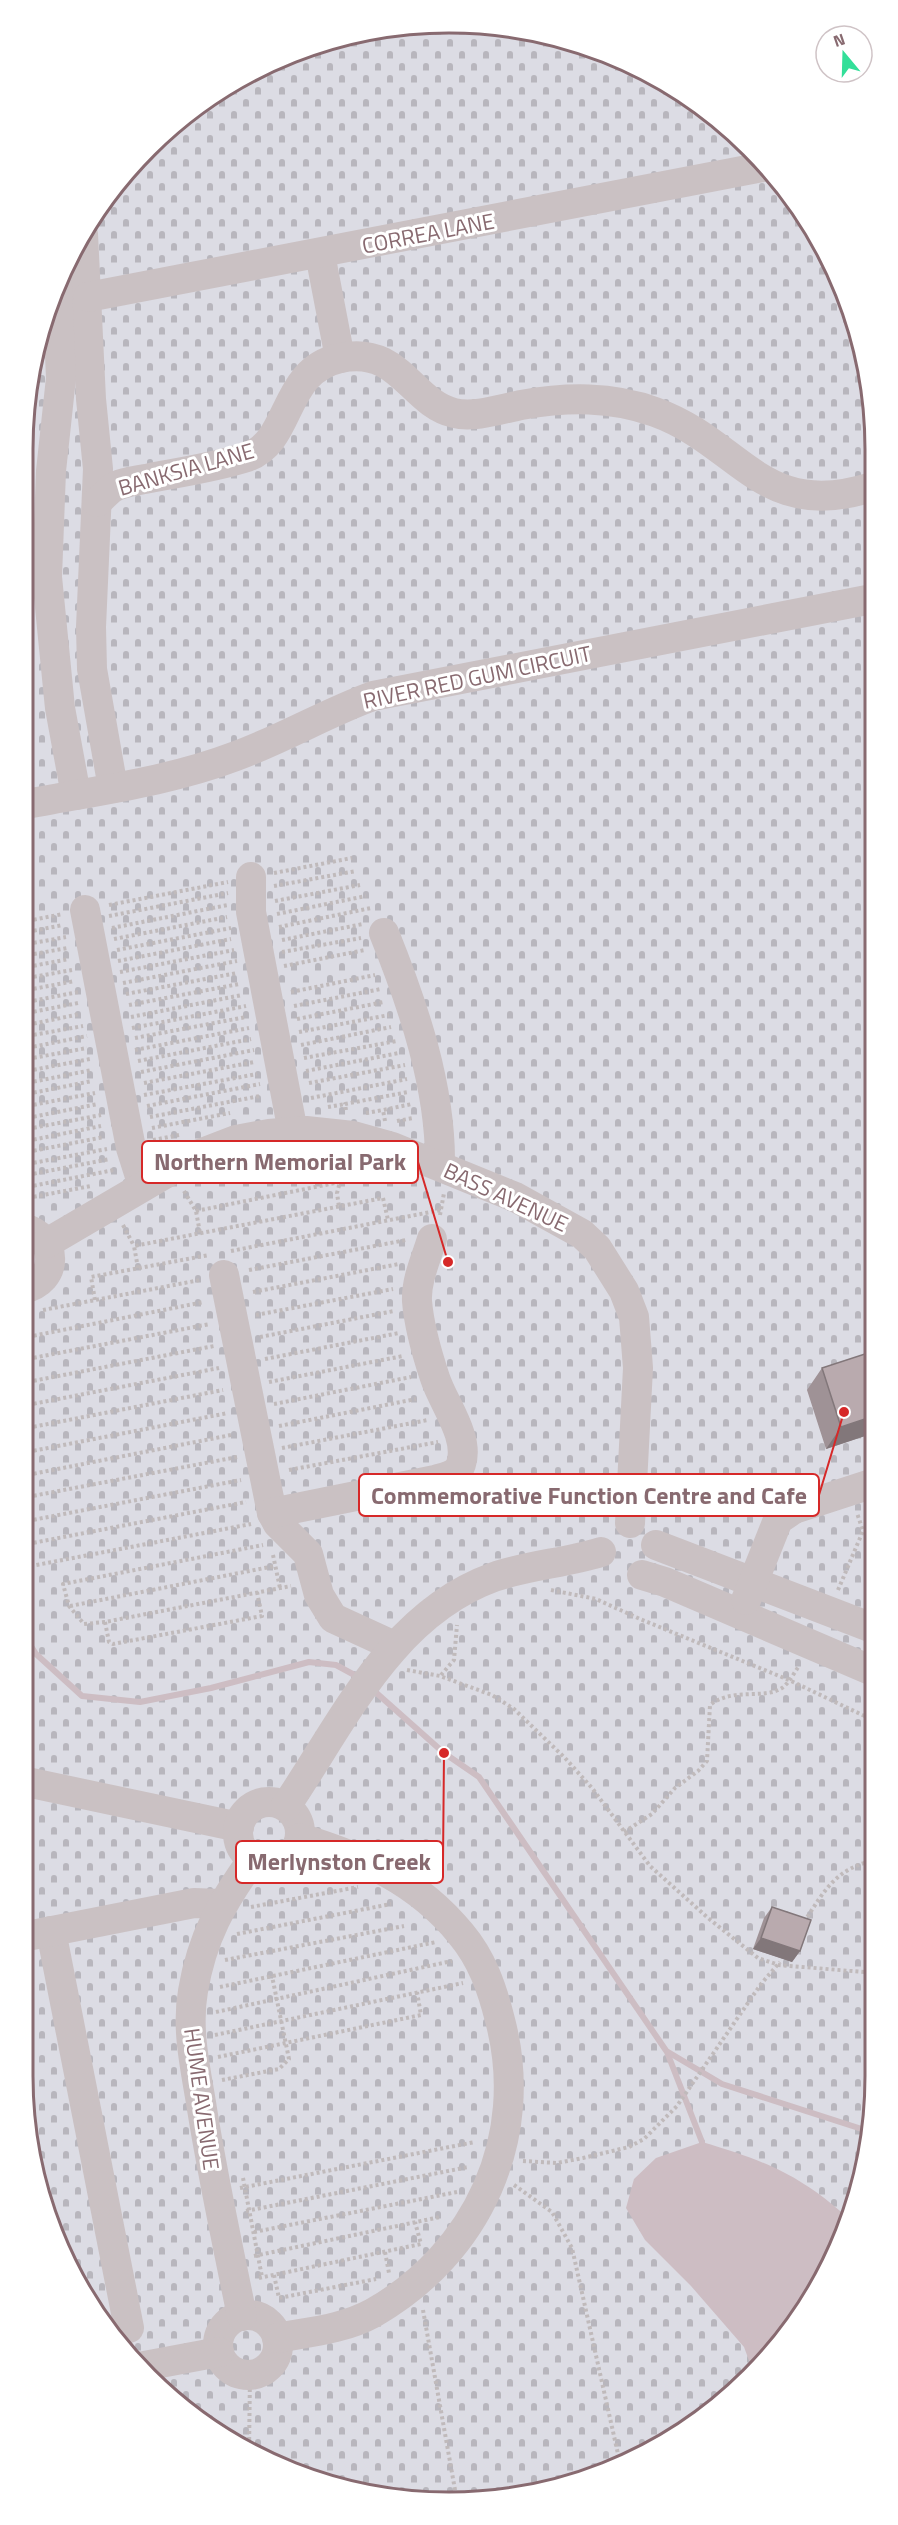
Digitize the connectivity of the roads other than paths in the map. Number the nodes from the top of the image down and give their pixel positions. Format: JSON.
{"nodes":[{"id":1,"x":756,"y":168,"type":"edge"},
{"id":2,"x":84,"y":250,"type":"edge"},
{"id":3,"x":320,"y":254,"type":"junction"},
{"id":4,"x":88,"y":297,"type":"junction"},
{"id":5,"x":58,"y":308,"type":"edge"},
{"id":6,"x":340,"y":358,"type":"junction"},
{"id":7,"x":865,"y":489,"type":"edge"},
{"id":8,"x":98,"y":502,"type":"junction"},
{"id":9,"x":865,"y":600,"type":"edge"},
{"id":10,"x":113,"y":788,"type":"junction"},
{"id":11,"x":76,"y":795,"type":"junction"},
{"id":12,"x":33,"y":803,"type":"edge"},
{"id":13,"x":267,"y":990,"type":"road end"},
{"id":14,"x":409,"y":1014,"type":"road end"},
{"id":15,"x":293,"y":1132,"type":"junction"},
{"id":16,"x":445,"y":1167,"type":"junction"},
{"id":17,"x":35,"y":1235,"type":"edge"},
{"id":18,"x":432,"y":1239,"type":"road end"},
{"id":19,"x":224,"y":1260,"type":"road end"},
{"id":20,"x":33,"y":1288,"type":"edge"},
{"id":21,"x":862,"y":1487,"type":"edge"},
{"id":22,"x":272,"y":1510,"type":"junction"},
{"id":23,"x":630,"y":1523,"type":"junction"},
{"id":24,"x":656,"y":1545,"type":"junction"},
{"id":25,"x":601,"y":1552,"type":"junction"},
{"id":26,"x":642,"y":1575,"type":"junction"},
{"id":27,"x":753,"y":1581,"type":"junction"},
{"id":28,"x":741,"y":1614,"type":"junction"},
{"id":29,"x":865,"y":1625,"type":"edge"},
{"id":30,"x":389,"y":1652,"type":"junction"},
{"id":31,"x":865,"y":1668,"type":"edge"},
{"id":32,"x":33,"y":1783,"type":"edge"},
{"id":33,"x":286,"y":1806,"type":"junction"},
{"id":34,"x":238,"y":1827,"type":"junction"},
{"id":35,"x":300,"y":1838,"type":"junction"},
{"id":36,"x":253,"y":1859,"type":"junction"},
{"id":37,"x":37,"y":1934,"type":"edge"},
{"id":38,"x":201,"y":1991,"type":"junction"},
{"id":39,"x":242,"y":2316,"type":"junction"},
{"id":40,"x":129,"y":2328,"type":"dead end"},
{"id":41,"x":277,"y":2338,"type":"junction"},
{"id":42,"x":219,"y":2352,"type":"junction"},
{"id":43,"x":150,"y":2365,"type":"edge"}],
"edges":[{"from":1,"to":3,"type":"lane","name":"CORREA LANE"},
{"from":2,"to":4,"type":"lane"},
{"from":3,"to":4,"type":"lane","name":"CORREA LANE"},
{"from":3,"to":6,"type":"lane"},
{"from":4,"to":8,"type":"lane"},
{"from":5,"to":11,"type":"lane"},
{"from":6,"to":7,"type":"lane"},
{"from":6,"to":8,"type":"lane","name":"BANKSIA LANE"},
{"from":8,"to":10,"type":"lane"},
{"from":9,"to":10,"type":"lane","name":"RIVER RED GUM CIRCUIT"},
{"from":10,"to":11,"type":"lane","name":"RIVER RED GUM CIRCUIT"},
{"from":11,"to":12,"type":"lane","name":"RIVER RED GUM CIRCUIT"},
{"from":13,"to":15,"type":"lane"},
{"from":14,"to":16,"type":"lane"},
{"from":15,"to":16,"type":"lane","name":"BASS AVENUE"},
{"from":15,"to":17,"type":"lane","name":"BASS AVENUE"},
{"from":16,"to":23,"type":"lane","name":"BASS AVENUE"},
{"from":17,"to":20,"type":"lane"},
{"from":18,"to":22,"type":"lane"},
{"from":19,"to":22,"type":"lane"},
{"from":21,"to":27,"type":"lane"},
{"from":22,"to":30,"type":"lane"},
{"from":23,"to":24,"type":"lane"},
{"from":23,"to":25,"type":"lane"},
{"from":24,"to":26,"type":"lane"},
{"from":24,"to":27,"type":"lane"},
{"from":25,"to":26,"type":"lane"},
{"from":25,"to":30,"type":"lane"},
{"from":26,"to":28,"type":"lane"},
{"from":27,"to":28,"type":"lane"},
{"from":27,"to":29,"type":"lane"},
{"from":28,"to":31,"type":"lane"},
{"from":30,"to":33,"type":"lane"},
{"from":32,"to":34,"type":"lane"},
{"from":33,"to":34,"type":"lane"},
{"from":33,"to":35,"type":"lane"},
{"from":34,"to":36,"type":"lane"},
{"from":35,"to":36,"type":"lane"},
{"from":35,"to":41,"type":"lane"},
{"from":36,"to":38,"type":"lane"},
{"from":37,"to":38,"type":"lane"},
{"from":37,"to":40,"type":"lane"},
{"from":38,"to":39,"type":"lane","name":"HUME AVENUE"},
{"from":39,"to":41,"type":"lane"},
{"from":39,"to":42,"type":"lane"},
{"from":41,"to":42,"type":"lane"},
{"from":42,"to":43,"type":"lane"}]}
